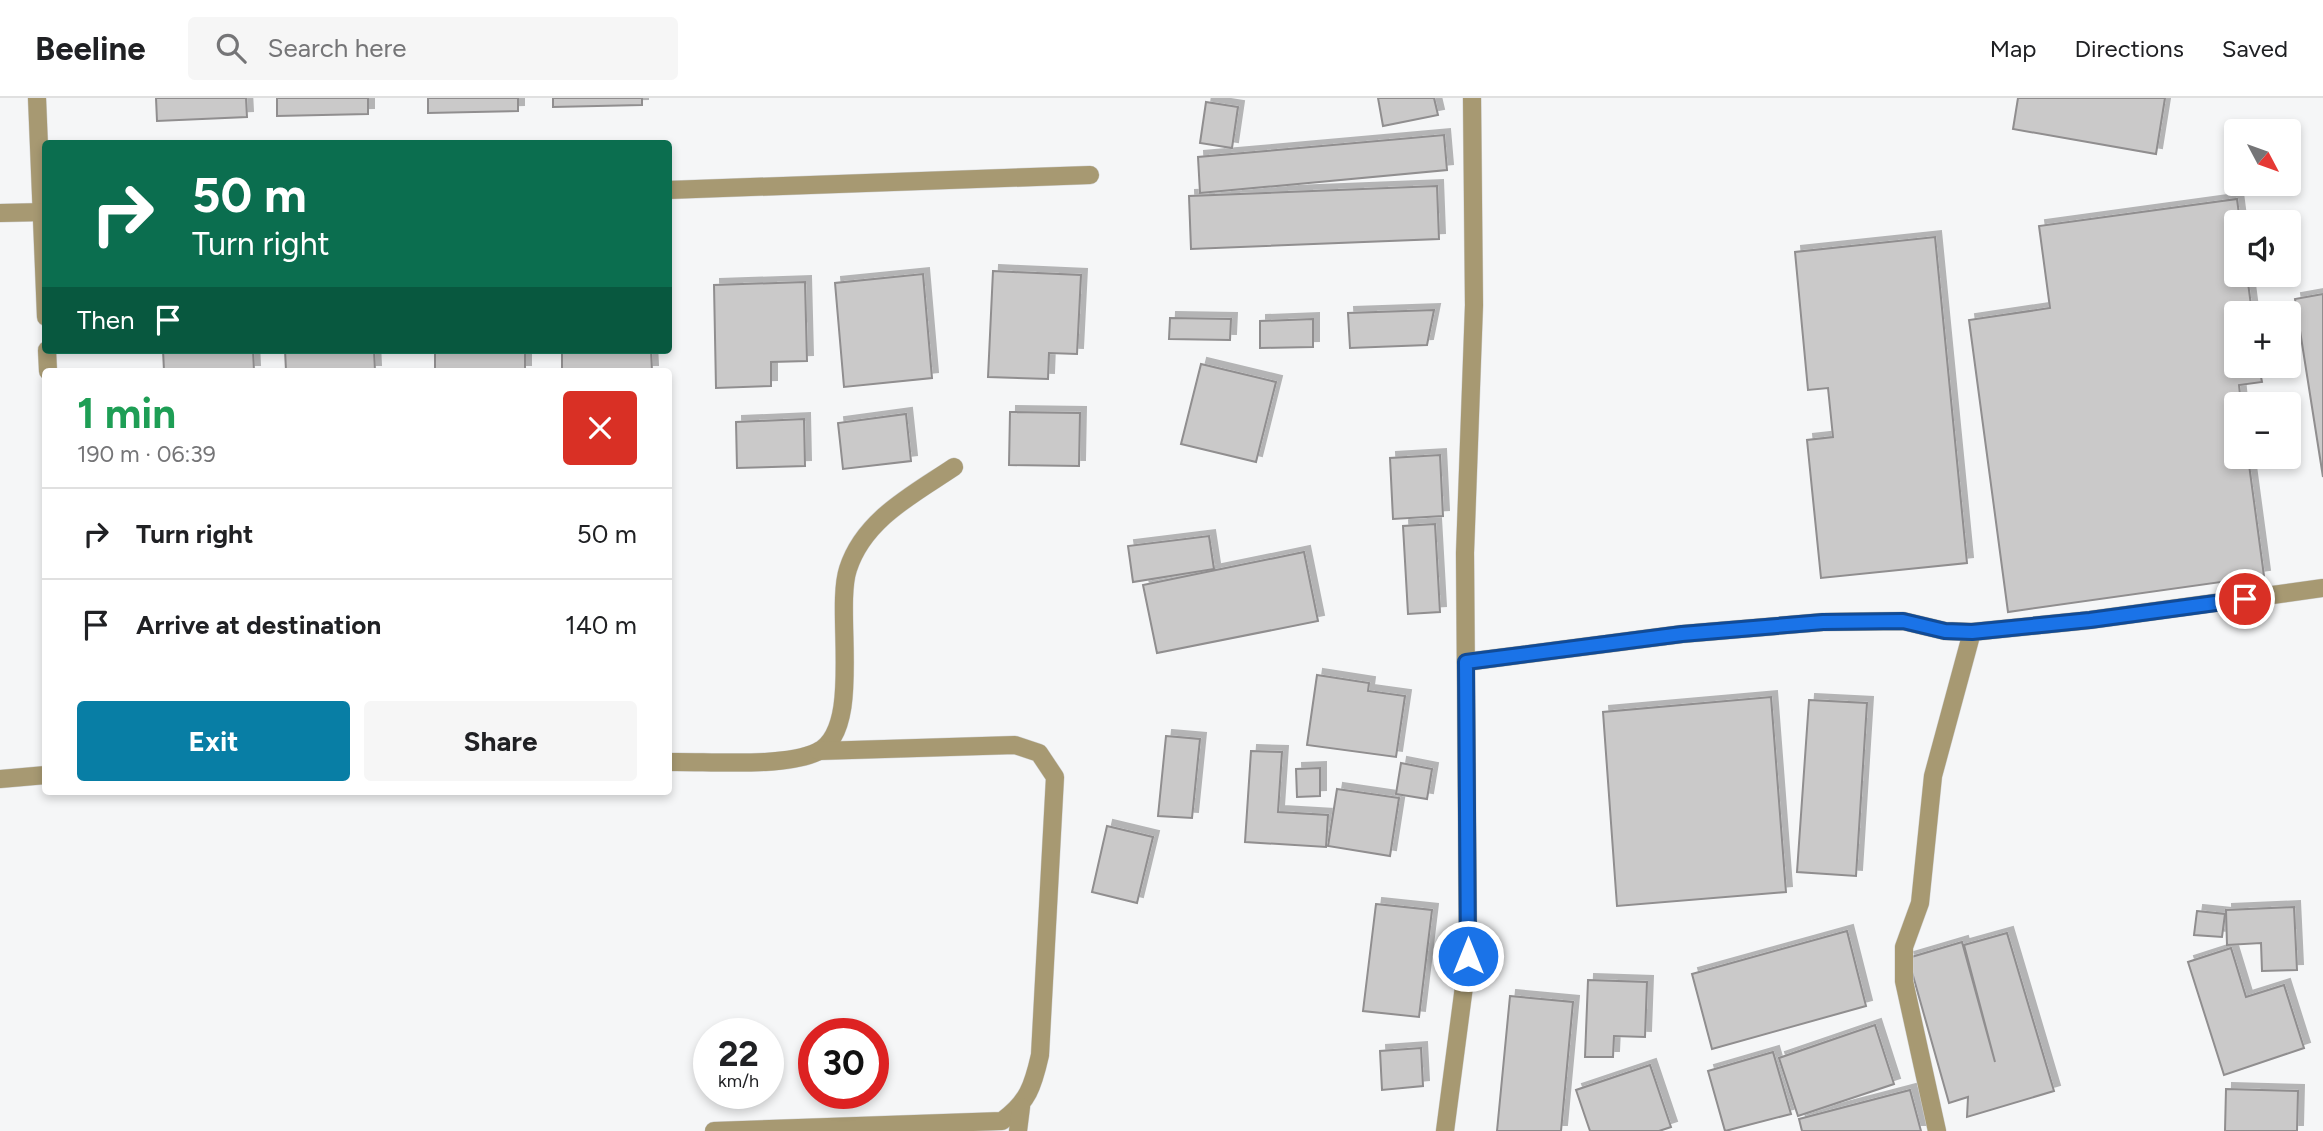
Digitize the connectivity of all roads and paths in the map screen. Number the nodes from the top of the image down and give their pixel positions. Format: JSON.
{"nodes":[{"id":1,"x":37,"y":98,"type":"edge"},
{"id":2,"x":1472,"y":98,"type":"edge"},
{"id":3,"x":1090,"y":175,"type":"dead end"},
{"id":4,"x":672,"y":190,"type":"edge"},
{"id":5,"x":42,"y":193,"type":"edge"},
{"id":6,"x":42,"y":212,"type":"edge"},
{"id":7,"x":0,"y":214,"type":"edge"},
{"id":8,"x":954,"y":467,"type":"dead end"},
{"id":9,"x":2323,"y":588,"type":"edge"},
{"id":10,"x":1972,"y":632,"type":"junction"},
{"id":11,"x":1466,"y":662,"type":"junction"},
{"id":12,"x":819,"y":751,"type":"junction"},
{"id":13,"x":672,"y":762,"type":"edge"},
{"id":14,"x":42,"y":775,"type":"edge"},
{"id":15,"x":0,"y":779,"type":"edge"},
{"id":16,"x":1021,"y":1107,"type":"junction"},
{"id":17,"x":714,"y":1131,"type":"edge"},
{"id":18,"x":1018,"y":1131,"type":"edge"},
{"id":19,"x":1445,"y":1131,"type":"edge"},
{"id":20,"x":1937,"y":1131,"type":"edge"}],
"edges":[{"from":1,"to":5,"type":"street"},
{"from":2,"to":11,"type":"street"},
{"from":3,"to":4,"type":"street"},
{"from":6,"to":7,"type":"street"},
{"from":8,"to":12,"type":"street"},
{"from":9,"to":10,"type":"street"},
{"from":10,"to":11,"type":"street"},
{"from":10,"to":20,"type":"street"},
{"from":11,"to":19,"type":"street"},
{"from":12,"to":13,"type":"street"},
{"from":12,"to":16,"type":"street"},
{"from":14,"to":15,"type":"street"},
{"from":16,"to":17,"type":"street"},
{"from":16,"to":18,"type":"street"}]}
